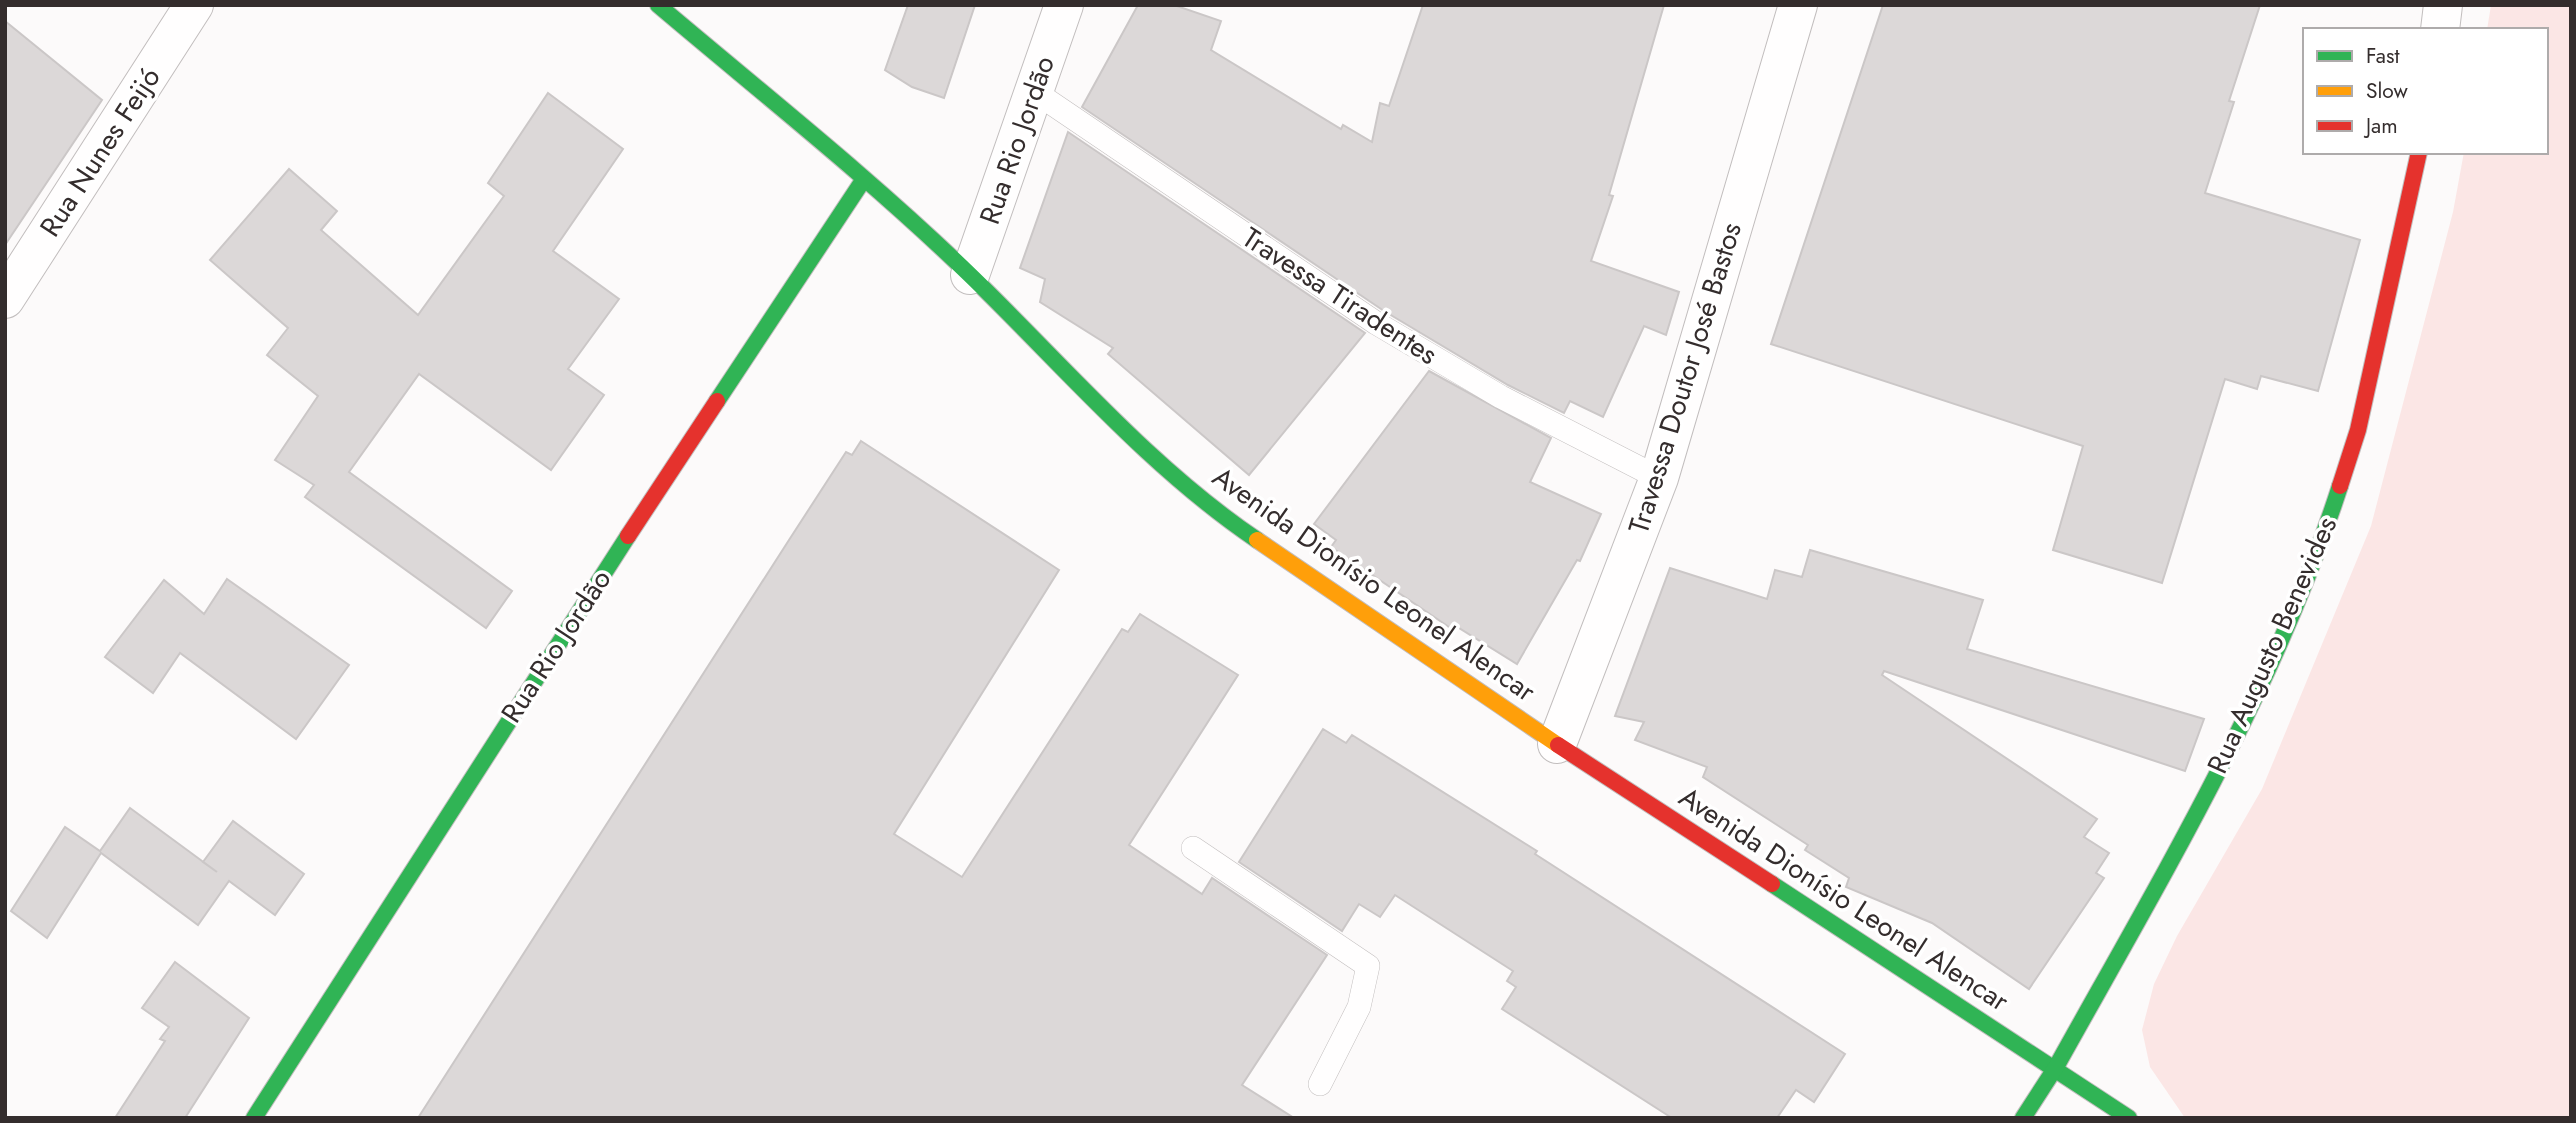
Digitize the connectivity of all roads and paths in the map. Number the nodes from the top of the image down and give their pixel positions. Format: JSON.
{"nodes":[{"id":1,"x":194,"y":5,"type":"edge"},
{"id":2,"x":658,"y":5,"type":"edge"},
{"id":3,"x":1064,"y":5,"type":"edge"},
{"id":4,"x":1798,"y":5,"type":"edge"},
{"id":5,"x":2443,"y":5,"type":"edge"},
{"id":6,"x":2440,"y":28,"type":"edge"},
{"id":7,"x":1035,"y":92,"type":"junction"},
{"id":8,"x":2420,"y":154,"type":"edge"},
{"id":9,"x":864,"y":178,"type":"junction"},
{"id":10,"x":970,"y":275,"type":"junction"},
{"id":11,"x":5,"y":299,"type":"edge"},
{"id":12,"x":1659,"y":478,"type":"junction"},
{"id":13,"x":1557,"y":744,"type":"junction"},
{"id":14,"x":1193,"y":848,"type":"dead end"},
{"id":15,"x":2056,"y":1068,"type":"junction"},
{"id":16,"x":1320,"y":1084,"type":"dead end"},
{"id":17,"x":254,"y":1118,"type":"edge"},
{"id":18,"x":2023,"y":1118,"type":"edge"},
{"id":19,"x":2129,"y":1118,"type":"edge"}],
"edges":[{"from":1,"to":11,"type":"street","name":"Rua Nunes Feijó"},
{"from":2,"to":9,"type":"street","name":"Avenida Dionísio Leonel Alencar"},
{"from":3,"to":7,"type":"street","name":"Rua Rio Jordão"},
{"from":4,"to":12,"type":"street","name":"Travessa Doutor José Bastos"},
{"from":5,"to":6,"type":"street"},
{"from":7,"to":10,"type":"street","name":"Rua Rio Jordão"},
{"from":7,"to":12,"type":"lane","name":"Travessa Tiradentes"},
{"from":8,"to":15,"type":"street","name":"Rua Augusto Benevides"},
{"from":9,"to":10,"type":"street","name":"Avenida Dionísio Leonel Alencar"},
{"from":9,"to":17,"type":"street","name":"Rua Rio Jordão"},
{"from":10,"to":13,"type":"street","name":"Avenida Dionísio Leonel Alencar"},
{"from":12,"to":13,"type":"street","name":"Travessa Doutor José Bastos"},
{"from":13,"to":15,"type":"street","name":"Avenida Dionísio Leonel Alencar"},
{"from":14,"to":16,"type":"lane"},
{"from":15,"to":18,"type":"street","name":"Rua Augusto Benevides"},
{"from":15,"to":19,"type":"street","name":"Avenida Dionísio Leonel Alencar"}]}
